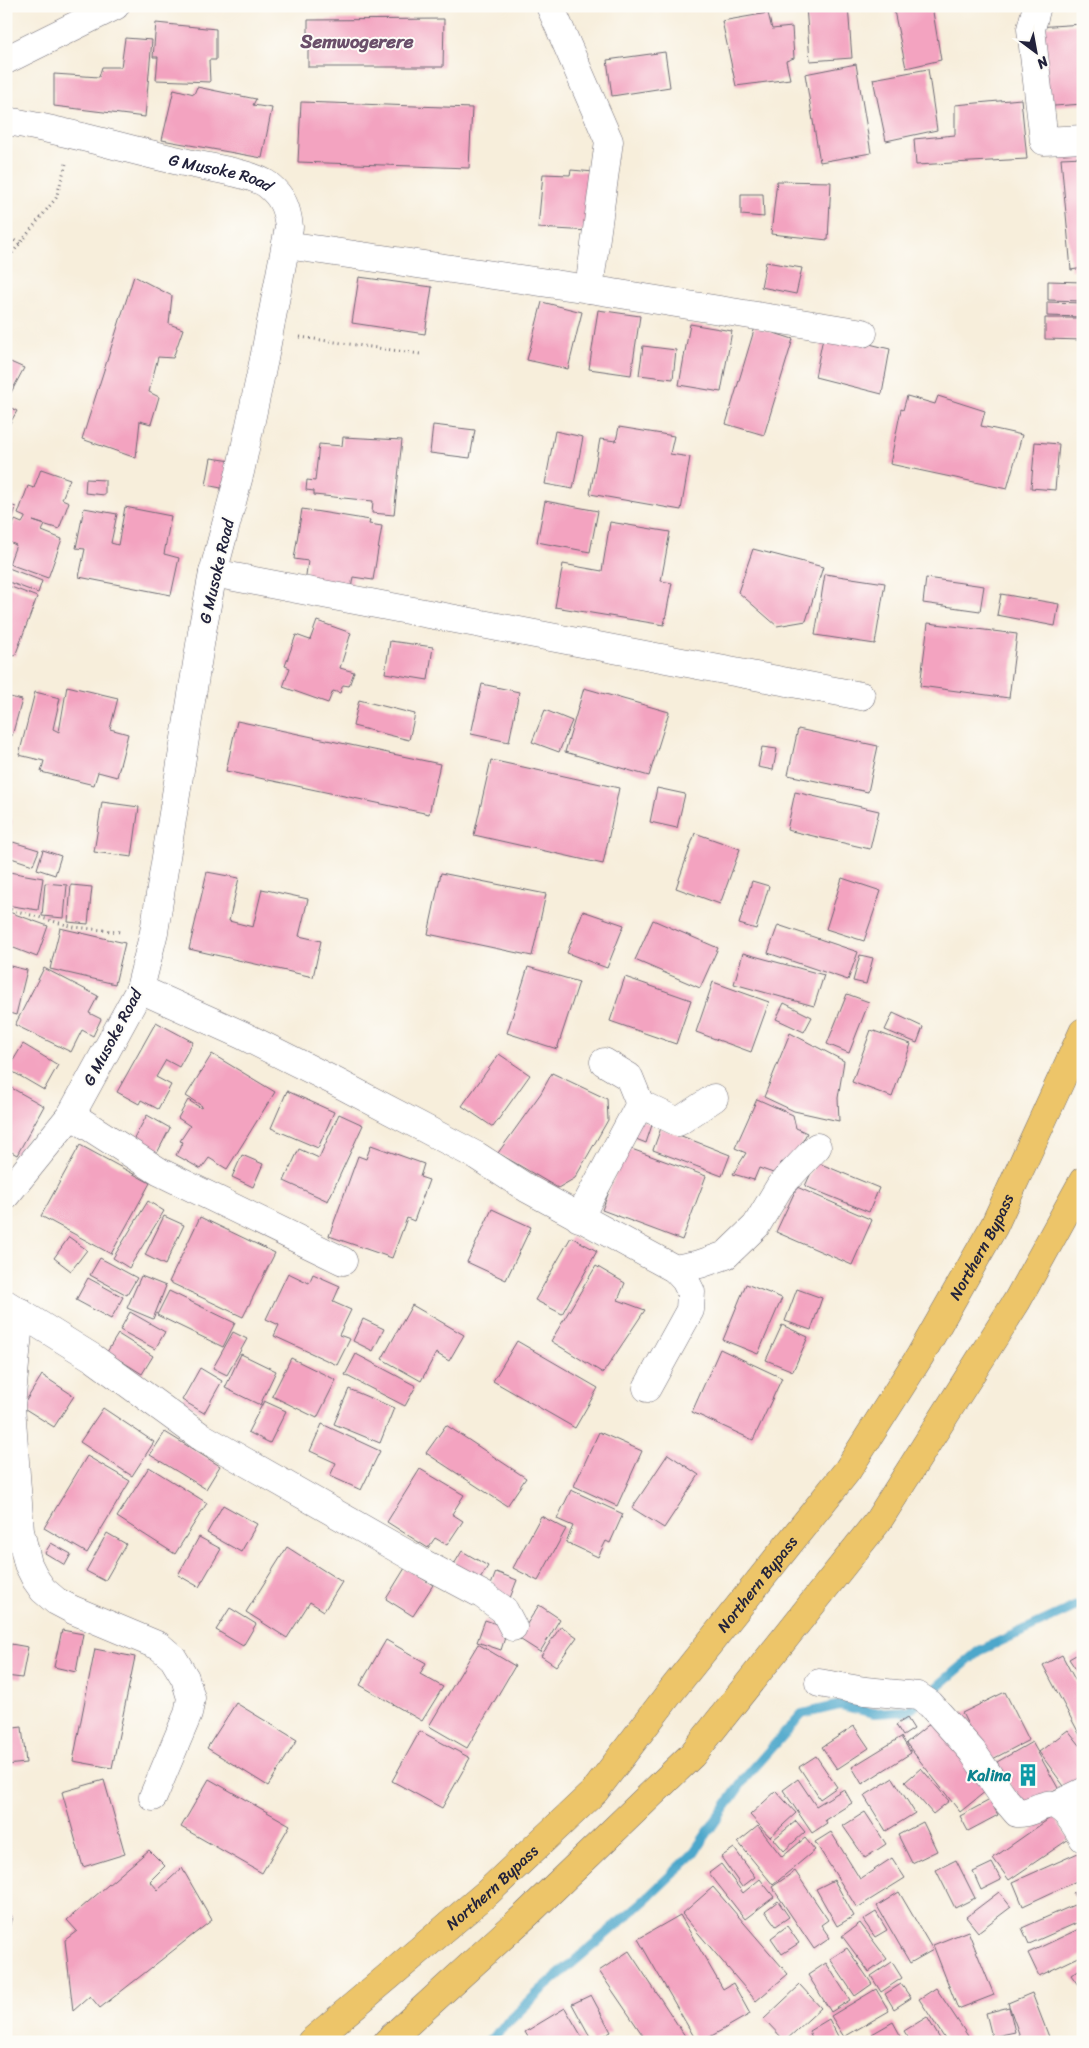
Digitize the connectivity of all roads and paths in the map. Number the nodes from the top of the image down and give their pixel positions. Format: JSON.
{"nodes":[{"id":1,"x":115,"y":6,"type":"edge"},
{"id":2,"x":550,"y":6,"type":"edge"},
{"id":3,"x":1036,"y":6,"type":"edge"},
{"id":4,"x":6,"y":60,"type":"edge"},
{"id":5,"x":6,"y":121,"type":"edge"},
{"id":6,"x":74,"y":135,"type":"junction"},
{"id":7,"x":1083,"y":139,"type":"edge"},
{"id":8,"x":6,"y":235,"type":"edge"},
{"id":9,"x":20,"y":244,"type":"junction"},
{"id":10,"x":286,"y":245,"type":"junction"},
{"id":11,"x":6,"y":261,"type":"edge"},
{"id":12,"x":589,"y":289,"type":"junction"},
{"id":13,"x":269,"y":332,"type":"junction"},
{"id":14,"x":864,"y":333,"type":"dead end"},
{"id":15,"x":420,"y":354,"type":"dead end"},
{"id":16,"x":213,"y":573,"type":"junction"},
{"id":17,"x":861,"y":696,"type":"dead end"},
{"id":18,"x":6,"y":908,"type":"edge"},
{"id":19,"x":154,"y":932,"type":"junction"},
{"id":20,"x":140,"y":989,"type":"junction"},
{"id":21,"x":1083,"y":1032,"type":"edge"},
{"id":22,"x":604,"y":1062,"type":"dead end"},
{"id":23,"x":714,"y":1098,"type":"dead end"},
{"id":24,"x":640,"y":1104,"type":"junction"},
{"id":25,"x":71,"y":1114,"type":"junction"},
{"id":26,"x":817,"y":1147,"type":"dead end"},
{"id":27,"x":1083,"y":1181,"type":"edge"},
{"id":28,"x":6,"y":1195,"type":"edge"},
{"id":29,"x":579,"y":1218,"type":"junction"},
{"id":30,"x":343,"y":1261,"type":"dead end"},
{"id":31,"x":674,"y":1269,"type":"junction"},
{"id":32,"x":13,"y":1308,"type":"edge"},
{"id":33,"x":647,"y":1388,"type":"dead end"},
{"id":34,"x":513,"y":1627,"type":"dead end"},
{"id":35,"x":819,"y":1682,"type":"dead end"},
{"id":36,"x":1083,"y":1792,"type":"edge"},
{"id":37,"x":153,"y":1798,"type":"dead end"},
{"id":38,"x":1056,"y":1805,"type":"junction"},
{"id":39,"x":1083,"y":1838,"type":"edge"},
{"id":40,"x":311,"y":2042,"type":"edge"},
{"id":41,"x":387,"y":2042,"type":"edge"}],
"edges":[{"from":1,"to":4,"type":"street"},
{"from":2,"to":12,"type":"street"},
{"from":3,"to":7,"type":"street"},
{"from":5,"to":6,"type":"street","name":"G Musoke Road"},
{"from":6,"to":9,"type":"path"},
{"from":6,"to":10,"type":"street","name":"G Musoke Road"},
{"from":8,"to":9,"type":"path"},
{"from":9,"to":11,"type":"path"},
{"from":10,"to":12,"type":"street"},
{"from":10,"to":13,"type":"street","name":"G Musoke Road"},
{"from":12,"to":14,"type":"street"},
{"from":13,"to":15,"type":"path"},
{"from":13,"to":16,"type":"street","name":"G Musoke Road"},
{"from":16,"to":17,"type":"street"},
{"from":16,"to":19,"type":"street","name":"G Musoke Road"},
{"from":18,"to":19,"type":"path"},
{"from":19,"to":20,"type":"street","name":"G Musoke Road"},
{"from":20,"to":25,"type":"street","name":"G Musoke Road"},
{"from":20,"to":29,"type":"street"},
{"from":21,"to":40,"type":"highway","name":"Northern Bypass"},
{"from":22,"to":24,"type":"street"},
{"from":23,"to":24,"type":"street"},
{"from":24,"to":29,"type":"street"},
{"from":25,"to":28,"type":"street","name":"G Musoke Road"},
{"from":25,"to":30,"type":"street"},
{"from":26,"to":31,"type":"street"},
{"from":27,"to":41,"type":"highway"},
{"from":29,"to":31,"type":"street"},
{"from":31,"to":33,"type":"street"},
{"from":32,"to":34,"type":"street"},
{"from":32,"to":37,"type":"street"},
{"from":35,"to":38,"type":"street"},
{"from":36,"to":38,"type":"street"},
{"from":38,"to":39,"type":"street"}]}
